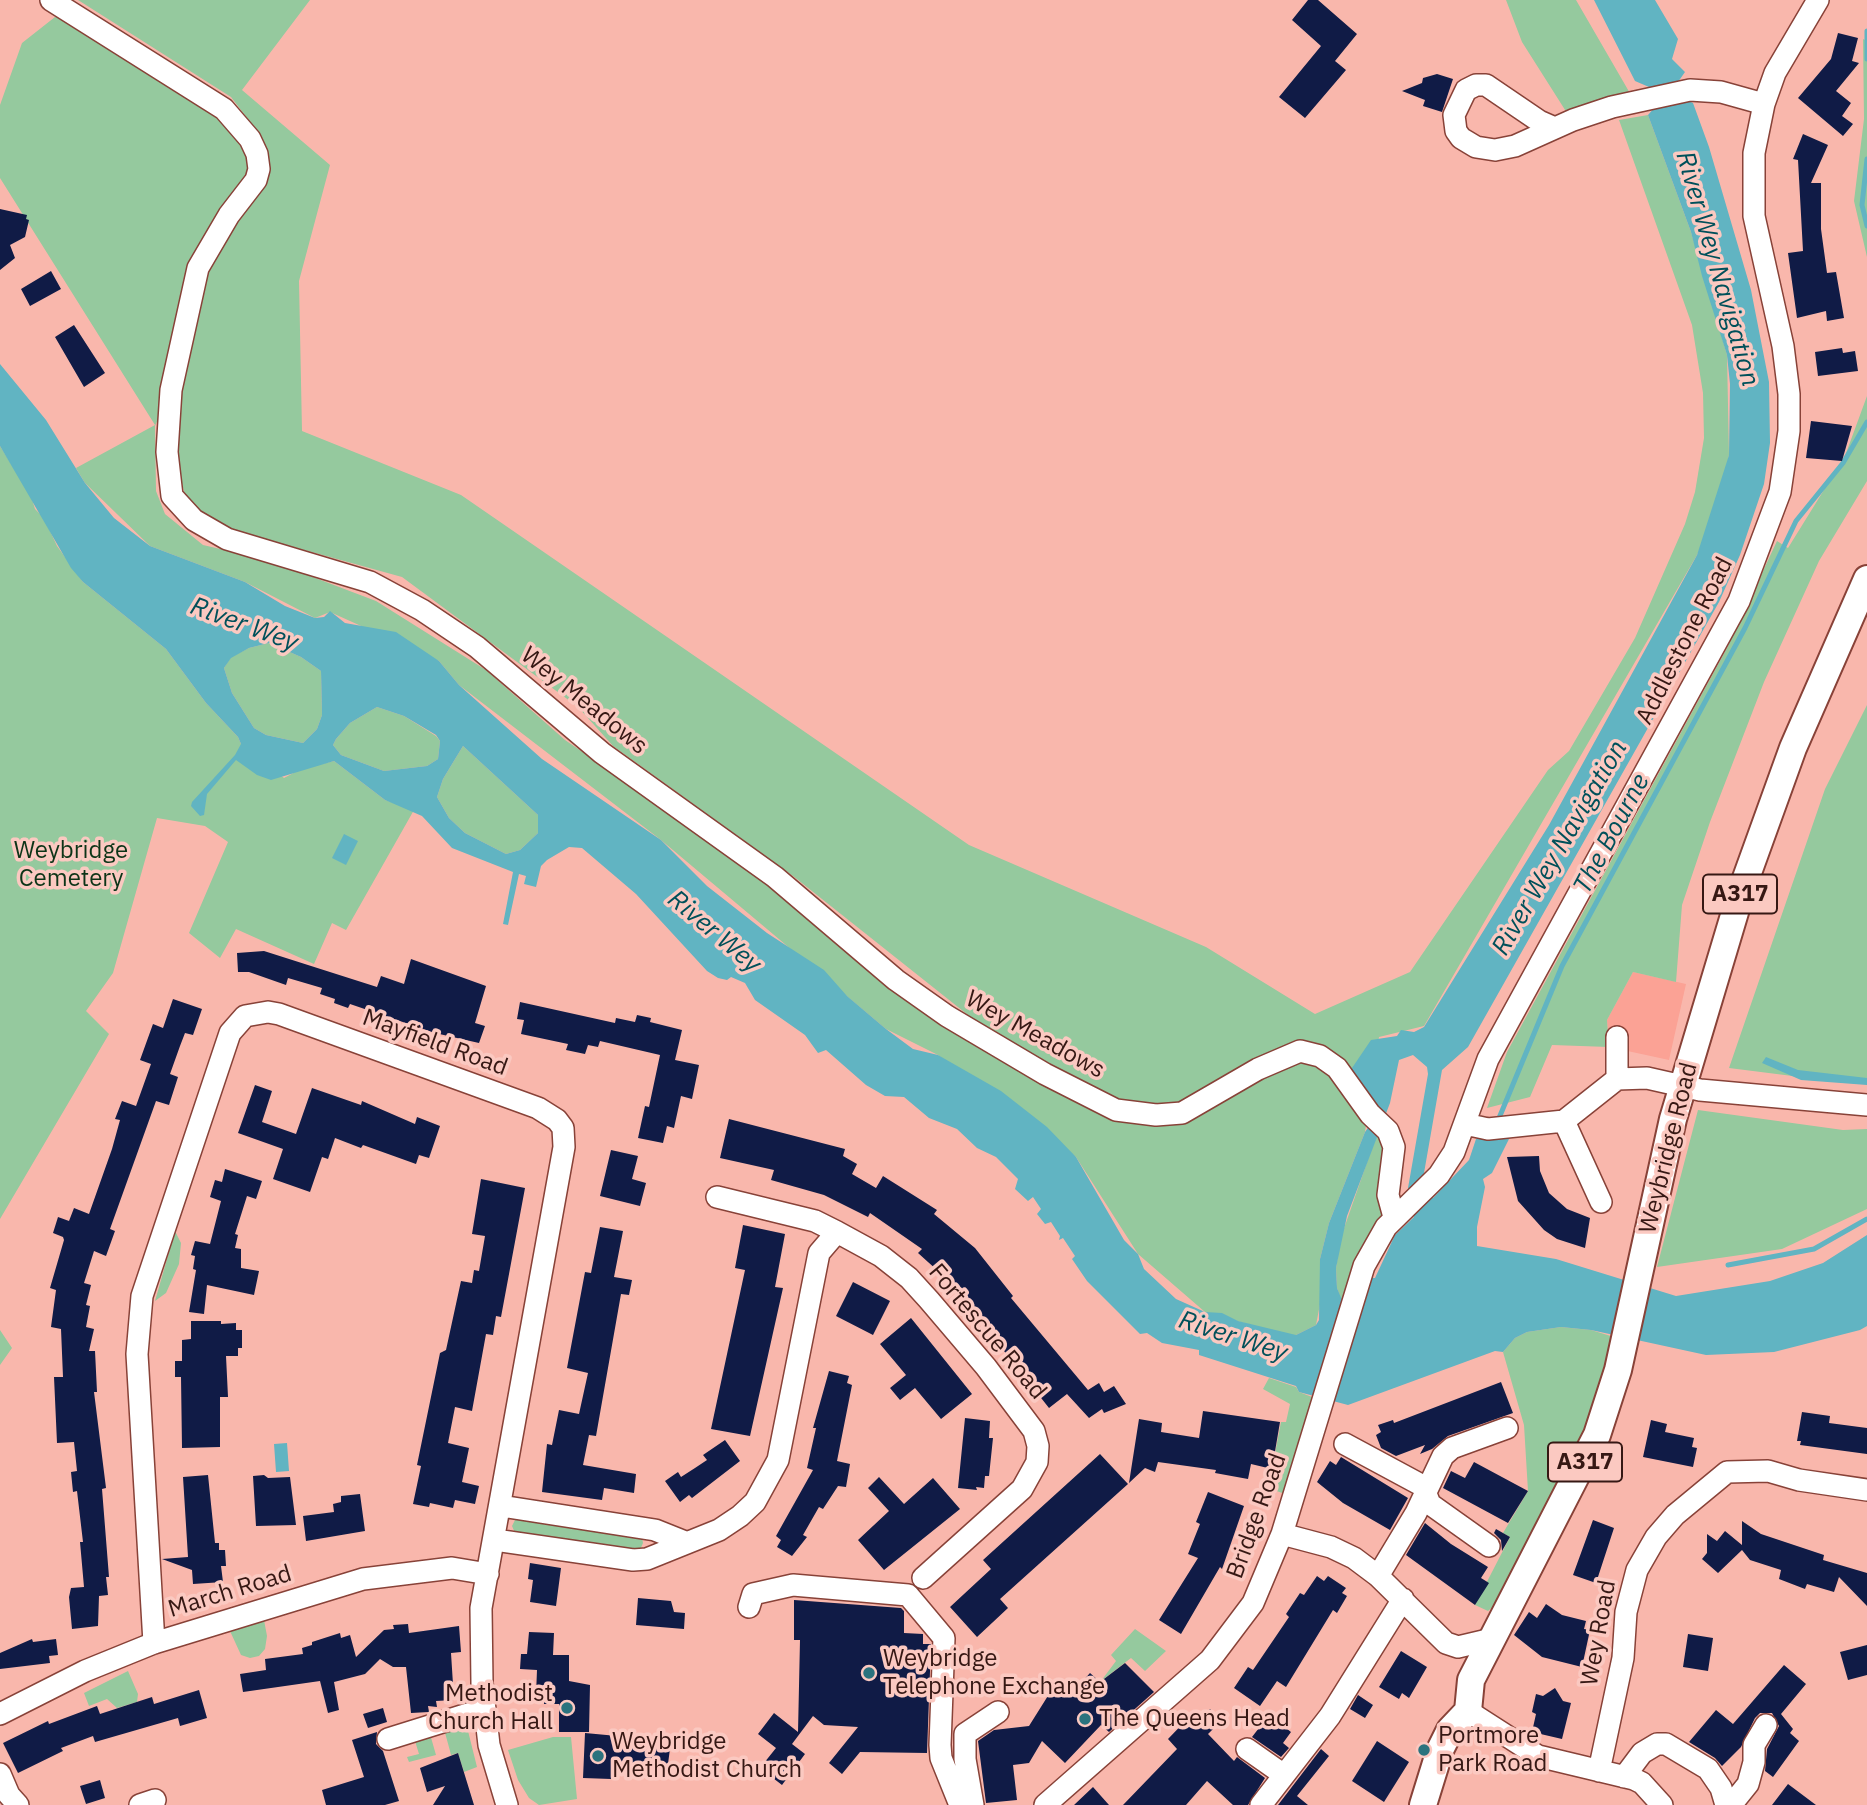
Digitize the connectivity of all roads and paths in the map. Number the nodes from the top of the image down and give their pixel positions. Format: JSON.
{"nodes":[{"id":1,"x":51,"y":0,"type":"edge"},
{"id":2,"x":1818,"y":0,"type":"edge"},
{"id":3,"x":1764,"y":104,"type":"junction"},
{"id":4,"x":1555,"y":128,"type":"dead end"},
{"id":5,"x":1867,"y":579,"type":"edge"},
{"id":6,"x":1618,"y":1037,"type":"dead end"},
{"id":7,"x":1617,"y":1079,"type":"junction"},
{"id":8,"x":1682,"y":1087,"type":"junction"},
{"id":9,"x":1867,"y":1105,"type":"edge"},
{"id":10,"x":1564,"y":1121,"type":"junction"},
{"id":11,"x":1465,"y":1124,"type":"junction"},
{"id":12,"x":717,"y":1197,"type":"dead end"},
{"id":13,"x":1601,"y":1202,"type":"dead end"},
{"id":14,"x":1396,"y":1216,"type":"junction"},
{"id":15,"x":838,"y":1232,"type":"junction"},
{"id":16,"x":1321,"y":1409,"type":"joint"},
{"id":17,"x":1507,"y":1428,"type":"dead end"},
{"id":18,"x":1345,"y":1444,"type":"dead end"},
{"id":19,"x":1867,"y":1490,"type":"edge"},
{"id":20,"x":1425,"y":1494,"type":"junction"},
{"id":21,"x":501,"y":1506,"type":"junction"},
{"id":22,"x":1282,"y":1534,"type":"junction"},
{"id":23,"x":495,"y":1539,"type":"junction"},
{"id":24,"x":685,"y":1542,"type":"junction"},
{"id":25,"x":1489,"y":1546,"type":"dead end"},
{"id":26,"x":488,"y":1574,"type":"junction"},
{"id":27,"x":1378,"y":1576,"type":"junction"},
{"id":28,"x":923,"y":1578,"type":"dead end"},
{"id":29,"x":1403,"y":1599,"type":"junction"},
{"id":30,"x":749,"y":1607,"type":"dead end"},
{"id":31,"x":1492,"y":1639,"type":"junction"},
{"id":32,"x":154,"y":1643,"type":"junction"},
{"id":33,"x":484,"y":1709,"type":"junction"},
{"id":34,"x":1468,"y":1711,"type":"junction"},
{"id":35,"x":998,"y":1712,"type":"dead end"},
{"id":36,"x":0,"y":1714,"type":"edge"},
{"id":37,"x":1766,"y":1726,"type":"dead end"},
{"id":38,"x":388,"y":1739,"type":"dead end"},
{"id":39,"x":1247,"y":1749,"type":"dead end"},
{"id":40,"x":1600,"y":1771,"type":"junction"},
{"id":41,"x":0,"y":1773,"type":"edge"},
{"id":42,"x":1284,"y":1775,"type":"junction"},
{"id":43,"x":1624,"y":1777,"type":"junction"},
{"id":44,"x":18,"y":1805,"type":"edge"},
{"id":45,"x":507,"y":1805,"type":"edge"},
{"id":46,"x":960,"y":1805,"type":"edge"},
{"id":47,"x":973,"y":1805,"type":"edge"},
{"id":48,"x":1045,"y":1805,"type":"edge"},
{"id":49,"x":1261,"y":1805,"type":"edge"},
{"id":50,"x":1423,"y":1805,"type":"edge"},
{"id":51,"x":1662,"y":1805,"type":"edge"},
{"id":52,"x":1728,"y":1805,"type":"edge"}],
"edges":[{"from":1,"to":14,"type":"street","name":"Wey Meadows"},
{"from":2,"to":3,"type":"street","name":"Addlestone Road"},
{"from":3,"to":4,"type":"street"},
{"from":3,"to":11,"type":"street","name":"Addlestone Road"},
{"from":5,"to":8,"type":"main road","name":"Weybridge Road","number":"A317"},
{"from":6,"to":7,"type":"street"},
{"from":7,"to":8,"type":"street"},
{"from":7,"to":10,"type":"street"},
{"from":8,"to":9,"type":"street"},
{"from":8,"to":31,"type":"main road","name":"Weybridge Road","number":"A317"},
{"from":10,"to":11,"type":"street"},
{"from":10,"to":13,"type":"street"},
{"from":11,"to":14,"type":"street","name":"Addlestone Road"},
{"from":12,"to":15,"type":"street","name":"Fortescue Road"},
{"from":14,"to":16,"type":"street","name":"Addlestone Road"},
{"from":15,"to":24,"type":"street"},
{"from":15,"to":28,"type":"street","name":"Fortescue Road"},
{"from":16,"to":22,"type":"street","name":"Bridge Road"},
{"from":17,"to":20,"type":"street"},
{"from":18,"to":20,"type":"street"},
{"from":19,"to":40,"type":"street","name":"Wey Road"},
{"from":20,"to":25,"type":"street"},
{"from":20,"to":27,"type":"street"},
{"from":21,"to":23,"type":"street","name":"Mayfield Road"},
{"from":21,"to":24,"type":"street"},
{"from":21,"to":32,"type":"street","name":"Mayfield Road"},
{"from":22,"to":27,"type":"street"},
{"from":22,"to":48,"type":"street","name":"Bridge Road"},
{"from":23,"to":24,"type":"street"},
{"from":23,"to":26,"type":"street","name":"Mayfield Road"},
{"from":26,"to":32,"type":"street","name":"March Road"},
{"from":26,"to":33,"type":"street","name":"Mayfield Road"},
{"from":27,"to":29,"type":"street"},
{"from":29,"to":31,"type":"street"},
{"from":29,"to":42,"type":"street"},
{"from":30,"to":46,"type":"street"},
{"from":31,"to":34,"type":"main road","name":"Weybridge Road","number":"A317"},
{"from":32,"to":36,"type":"street","name":"March Road"},
{"from":33,"to":38,"type":"street"},
{"from":33,"to":45,"type":"street","name":"Mayfield Road"},
{"from":34,"to":40,"type":"street"},
{"from":34,"to":50,"type":"main road"},
{"from":35,"to":47,"type":"street"},
{"from":37,"to":52,"type":"street"},
{"from":39,"to":42,"type":"street"},
{"from":40,"to":43,"type":"street"},
{"from":41,"to":44,"type":"street"},
{"from":42,"to":49,"type":"street"},
{"from":43,"to":51,"type":"street"},
{"from":43,"to":52,"type":"street"}]}
